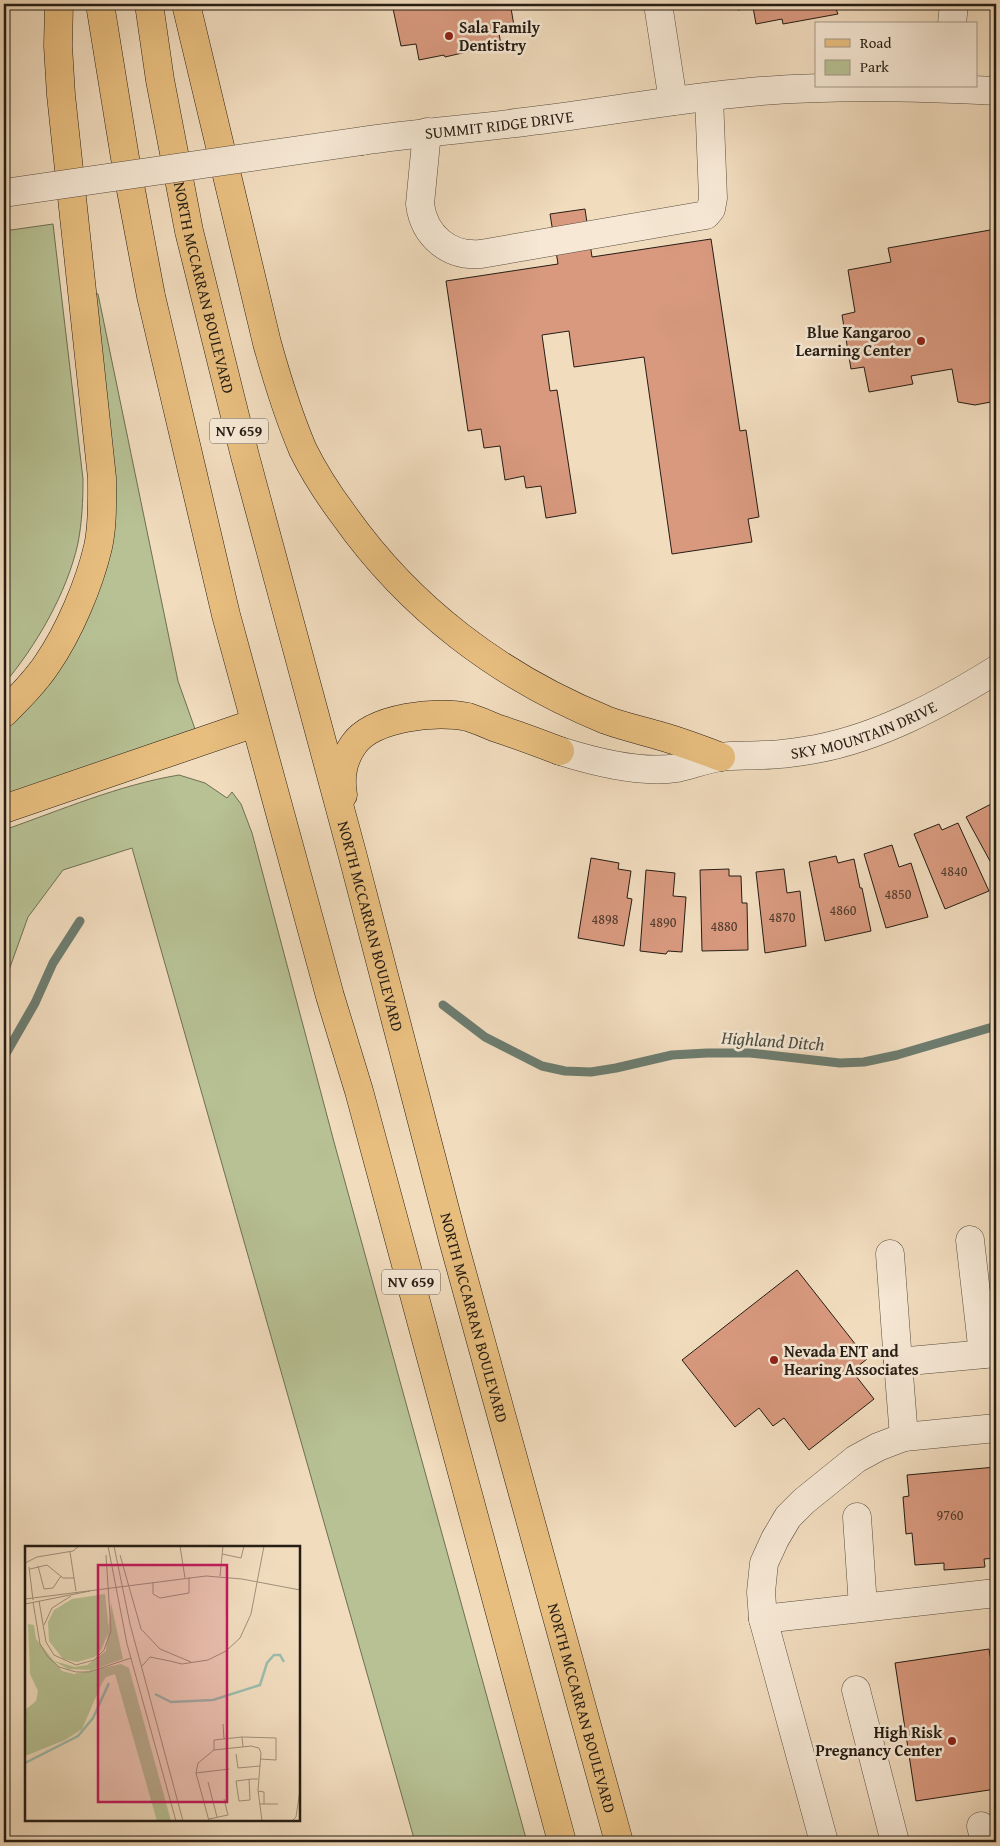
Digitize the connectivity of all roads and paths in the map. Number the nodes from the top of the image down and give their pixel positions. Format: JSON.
{"nodes":[{"id":1,"x":59,"y":4,"type":"edge"},
{"id":2,"x":100,"y":4,"type":"edge"},
{"id":3,"x":149,"y":4,"type":"edge"},
{"id":4,"x":186,"y":4,"type":"edge"},
{"id":5,"x":658,"y":4,"type":"edge"},
{"id":6,"x":954,"y":4,"type":"edge"},
{"id":7,"x":952,"y":22,"type":"edge"},
{"id":8,"x":823,"y":88,"type":"edge"},
{"id":9,"x":949,"y":88,"type":"edge"},
{"id":10,"x":996,"y":91,"type":"edge"},
{"id":11,"x":709,"y":97,"type":"junction"},
{"id":12,"x":673,"y":101,"type":"junction"},
{"id":13,"x":427,"y":132,"type":"junction"},
{"id":14,"x":4,"y":193,"type":"edge"},
{"id":15,"x":996,"y":670,"type":"edge"},
{"id":16,"x":4,"y":713,"type":"edge"},
{"id":17,"x":255,"y":723,"type":"junction"},
{"id":18,"x":560,"y":752,"type":"joint"},
{"id":19,"x":721,"y":757,"type":"junction"},
{"id":20,"x":4,"y":809,"type":"edge"},
{"id":21,"x":352,"y":853,"type":"junction"},
{"id":22,"x":970,"y":1240,"type":"dead end"},
{"id":23,"x":890,"y":1254,"type":"dead end"},
{"id":24,"x":989,"y":1354,"type":"edge"},
{"id":25,"x":898,"y":1362,"type":"junction"},
{"id":26,"x":996,"y":1428,"type":"edge"},
{"id":27,"x":904,"y":1437,"type":"junction"},
{"id":28,"x":857,"y":1517,"type":"dead end"},
{"id":29,"x":996,"y":1593,"type":"edge"},
{"id":30,"x":863,"y":1607,"type":"junction"},
{"id":31,"x":764,"y":1619,"type":"junction"},
{"id":32,"x":856,"y":1690,"type":"dead end"},
{"id":33,"x":562,"y":1842,"type":"edge"},
{"id":34,"x":620,"y":1842,"type":"edge"},
{"id":35,"x":824,"y":1842,"type":"edge"},
{"id":36,"x":895,"y":1842,"type":"edge"}],
"edges":[{"from":1,"to":16,"type":"main road"},
{"from":2,"to":17,"type":"main road","number":"NV 659"},
{"from":3,"to":21,"type":"main road","name":"NORTH MCCARRAN BOULEVARD","number":"NV 659"},
{"from":4,"to":19,"type":"main road"},
{"from":5,"to":12,"type":"street"},
{"from":6,"to":7,"type":"street"},
{"from":8,"to":11,"type":"street","name":"SUMMIT RIDGE DRIVE"},
{"from":9,"to":10,"type":"street","name":"SUMMIT RIDGE DRIVE"},
{"from":11,"to":12,"type":"street","name":"SUMMIT RIDGE DRIVE"},
{"from":11,"to":13,"type":"street"},
{"from":12,"to":13,"type":"street","name":"SUMMIT RIDGE DRIVE"},
{"from":13,"to":14,"type":"street","name":"SUMMIT RIDGE DRIVE","bridge":true},
{"from":15,"to":19,"type":"street","name":"SKY MOUNTAIN DRIVE"},
{"from":17,"to":20,"type":"main road"},
{"from":17,"to":33,"type":"main road","number":"NV 659"},
{"from":18,"to":19,"type":"street","name":"SKY MOUNTAIN DRIVE"},
{"from":18,"to":21,"type":"main road"},
{"from":21,"to":34,"type":"main road","name":"NORTH MCCARRAN BOULEVARD","number":"NV 659"},
{"from":22,"to":24,"type":"street"},
{"from":23,"to":25,"type":"street"},
{"from":24,"to":25,"type":"street"},
{"from":25,"to":27,"type":"street"},
{"from":26,"to":27,"type":"street"},
{"from":27,"to":31,"type":"street"},
{"from":28,"to":30,"type":"street"},
{"from":29,"to":30,"type":"street"},
{"from":30,"to":31,"type":"street"},
{"from":31,"to":35,"type":"street"},
{"from":32,"to":36,"type":"street"}]}
